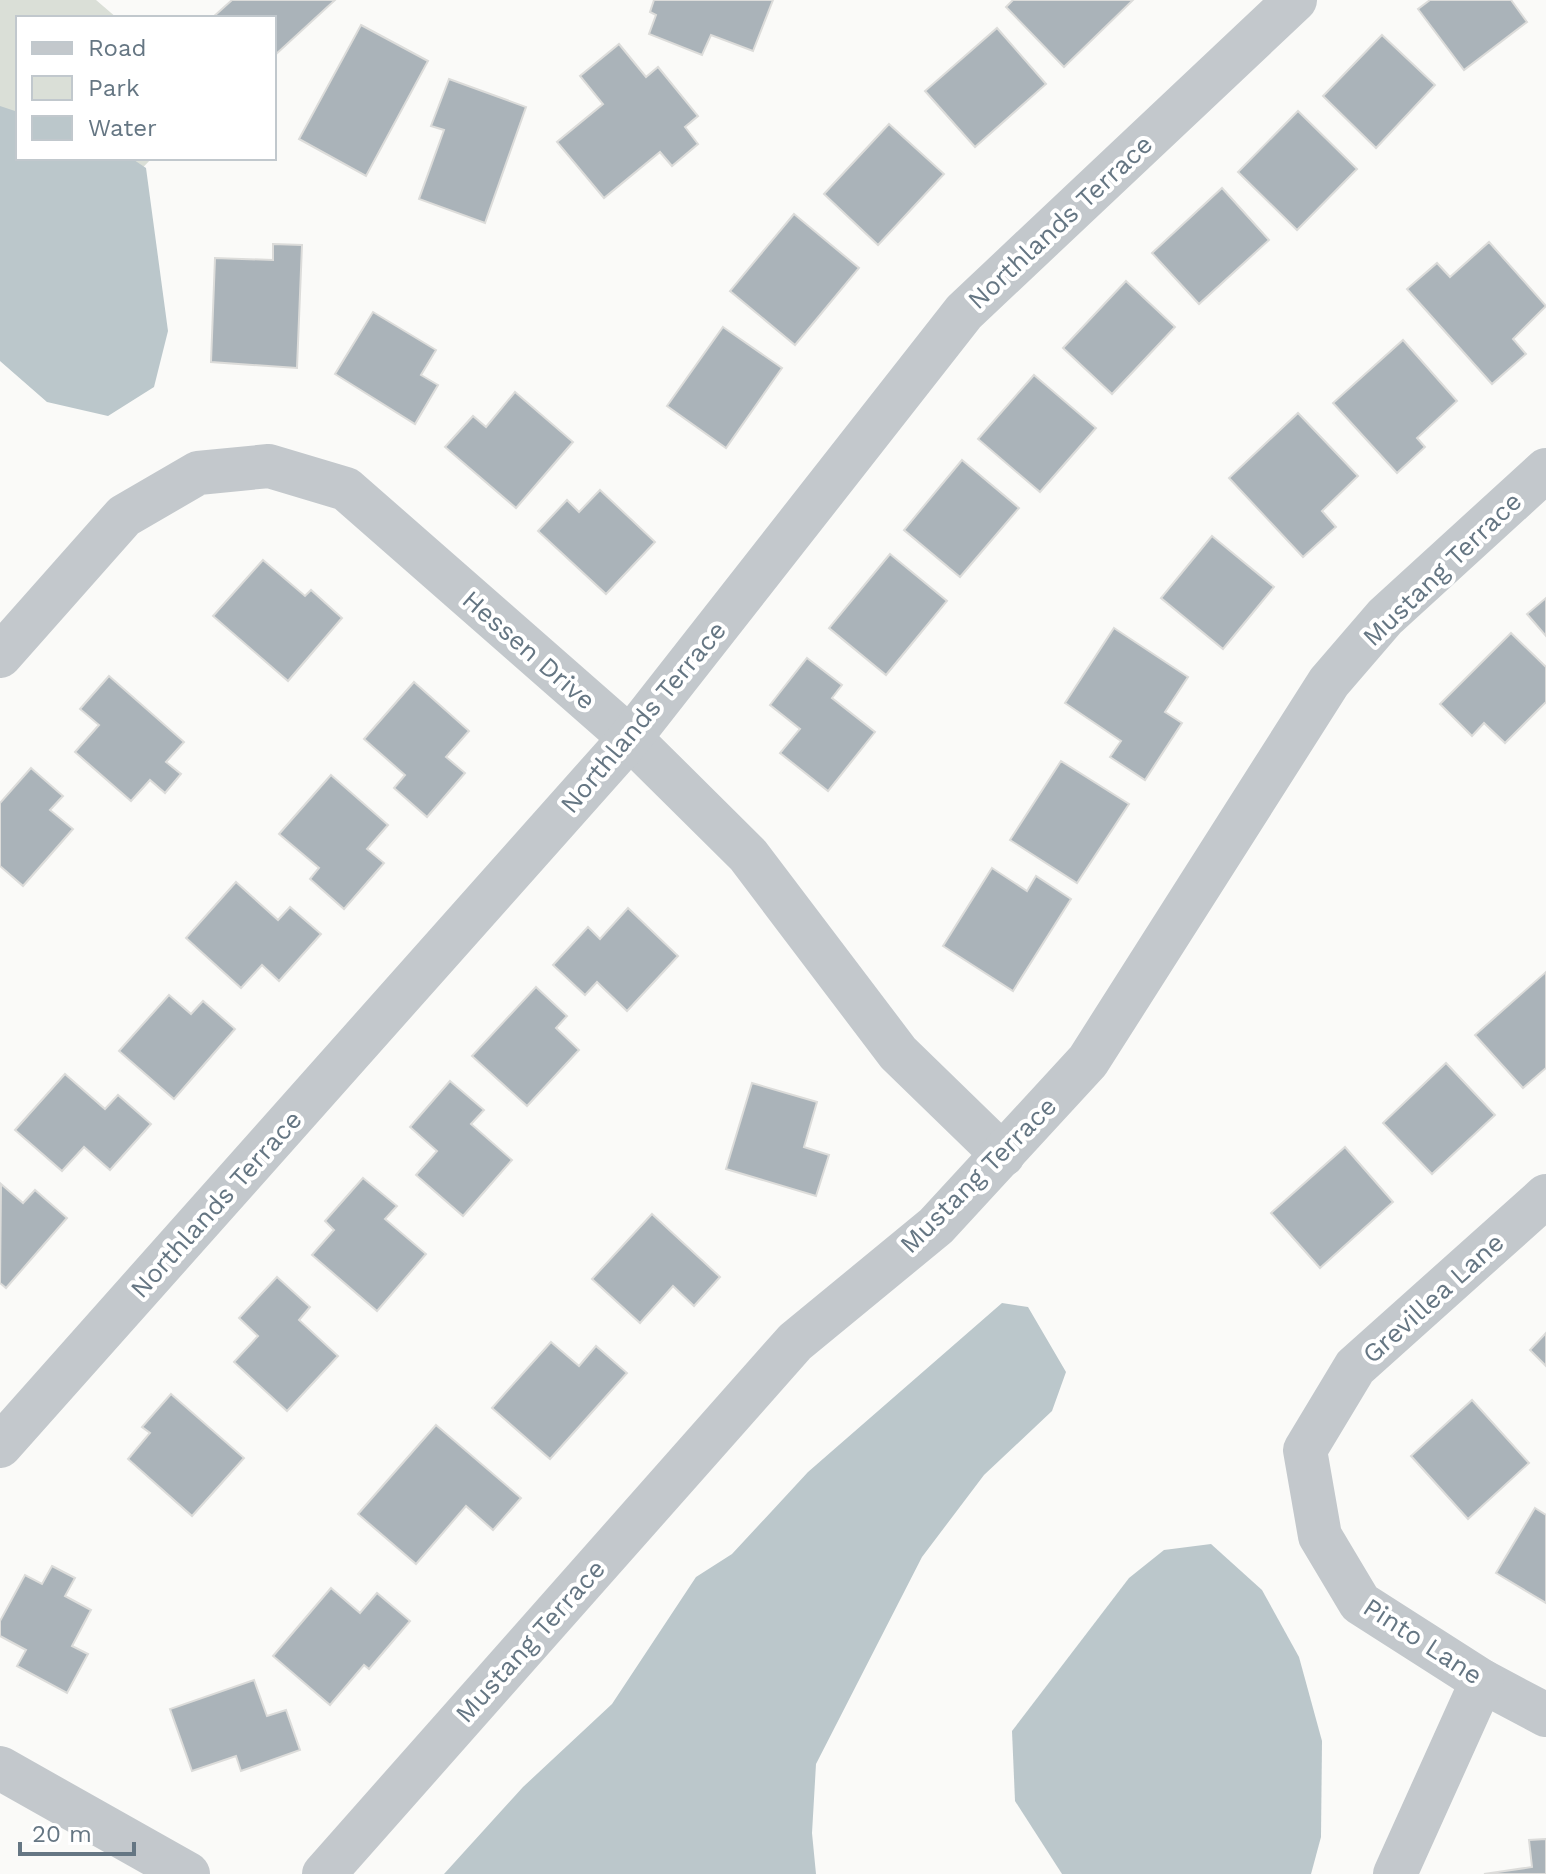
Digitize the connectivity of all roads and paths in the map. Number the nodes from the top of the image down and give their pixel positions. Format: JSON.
{"nodes":[{"id":1,"x":1295,"y":0,"type":"edge"},
{"id":2,"x":1546,"y":470,"type":"edge"},
{"id":3,"x":0,"y":656,"type":"edge"},
{"id":4,"x":630,"y":738,"type":"junction"},
{"id":5,"x":1003,"y":1155,"type":"junction"},
{"id":6,"x":1546,"y":1196,"type":"edge"},
{"id":7,"x":0,"y":1446,"type":"edge"},
{"id":8,"x":1305,"y":1450,"type":"joint"},
{"id":9,"x":1482,"y":1681,"type":"junction"},
{"id":10,"x":1546,"y":1715,"type":"edge"},
{"id":11,"x":0,"y":1768,"type":"edge"},
{"id":12,"x":188,"y":1874,"type":"edge"},
{"id":13,"x":324,"y":1874,"type":"edge"},
{"id":14,"x":1395,"y":1874,"type":"edge"}],
"edges":[{"from":1,"to":4,"type":"street","name":"Northlands Terrace"},
{"from":2,"to":5,"type":"street","name":"Mustang Terrace"},
{"from":3,"to":4,"type":"street","name":"Hessen Drive"},
{"from":4,"to":5,"type":"street","name":"Hessen Drive"},
{"from":4,"to":7,"type":"street","name":"Northlands Terrace"},
{"from":5,"to":13,"type":"street","name":"Mustang Terrace"},
{"from":6,"to":8,"type":"street","name":"Grevillea Lane"},
{"from":8,"to":9,"type":"street","name":"Pinto Lane"},
{"from":9,"to":10,"type":"street","name":"Pinto Lane"},
{"from":9,"to":14,"type":"street"},
{"from":11,"to":12,"type":"street"}]}
